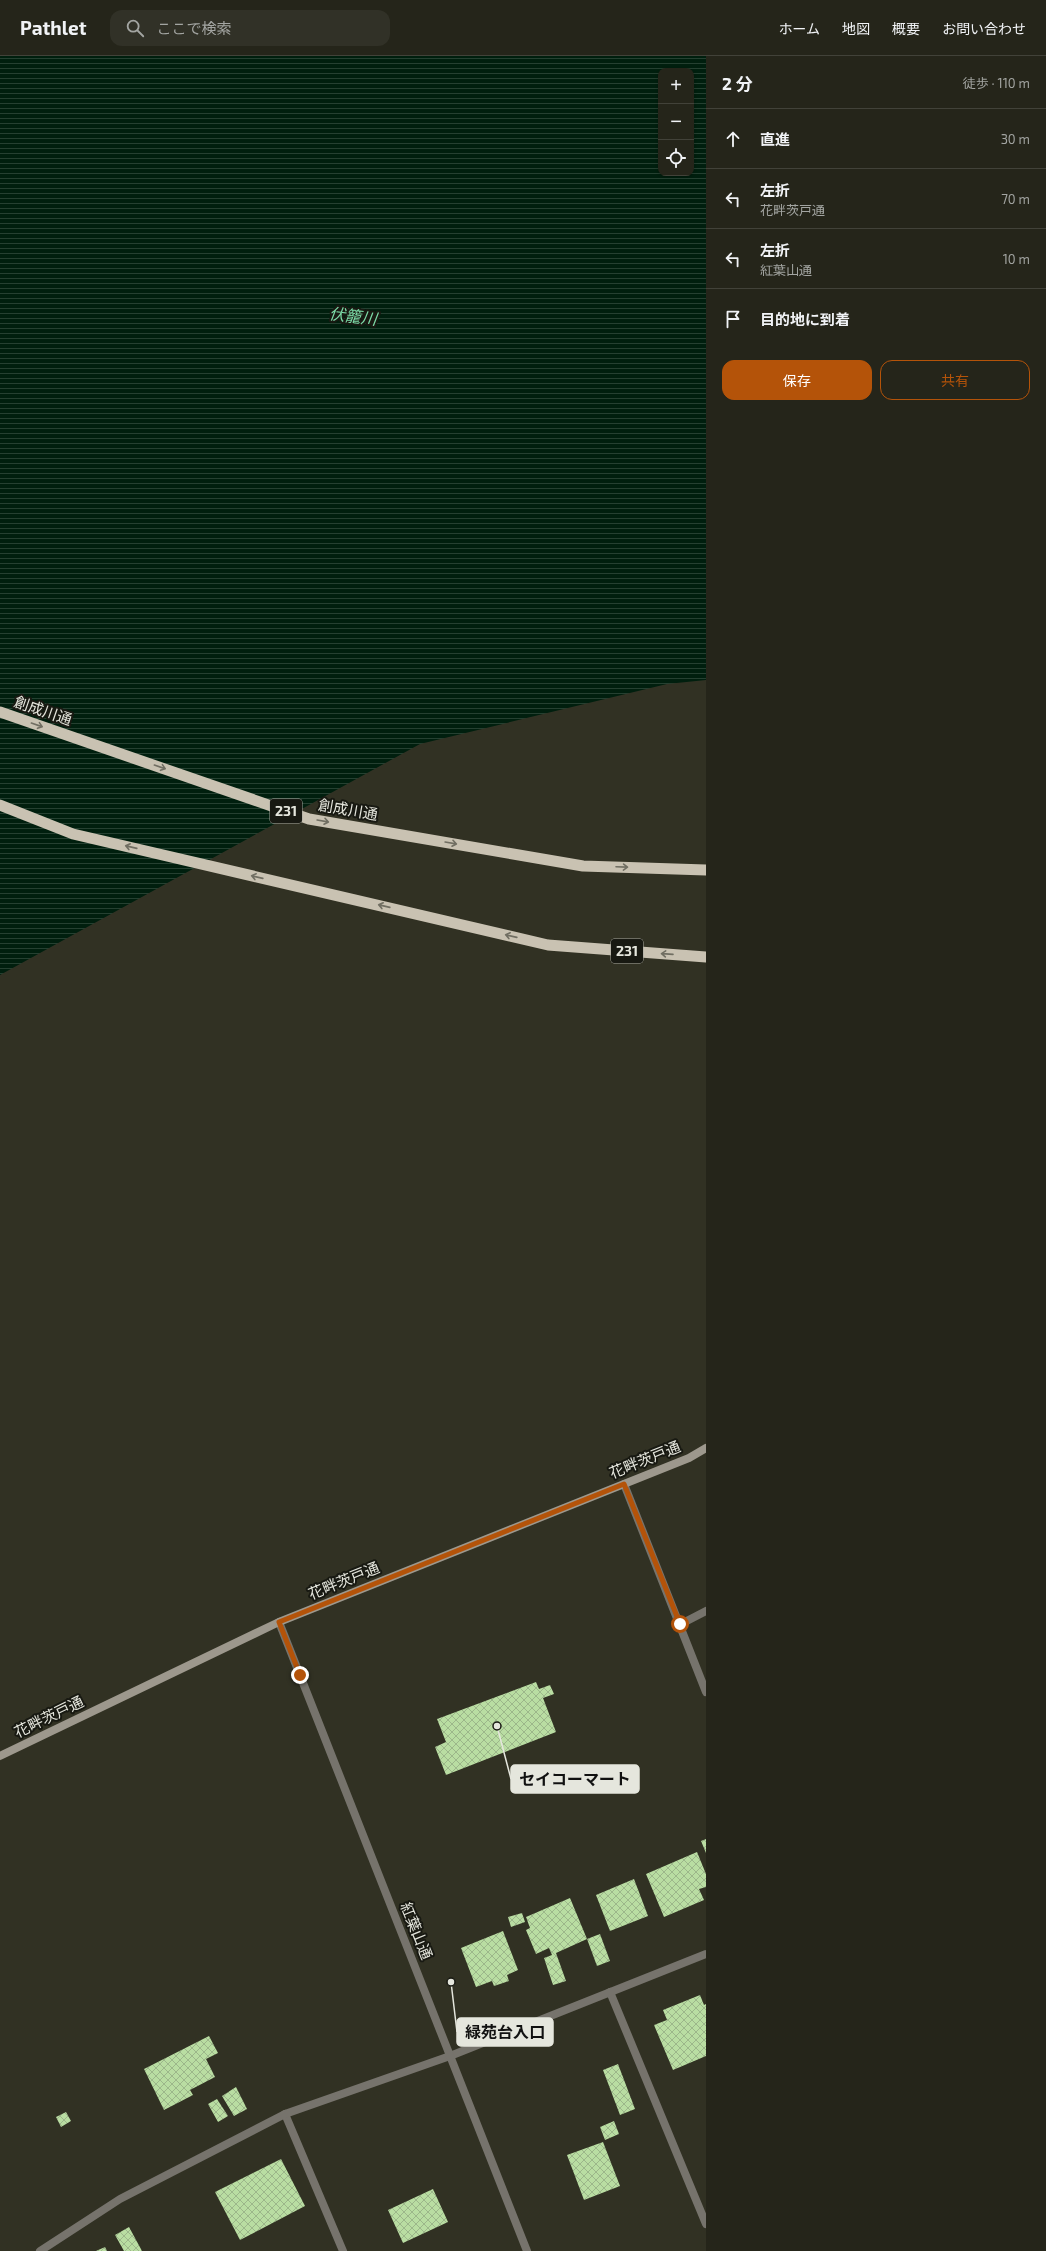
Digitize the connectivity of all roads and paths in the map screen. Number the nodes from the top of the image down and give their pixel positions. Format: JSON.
{"nodes":[{"id":1,"x":0,"y":712,"type":"edge"},
{"id":2,"x":0,"y":805,"type":"edge"},
{"id":3,"x":706,"y":870,"type":"edge"},
{"id":4,"x":706,"y":957,"type":"edge"},
{"id":5,"x":706,"y":1448,"type":"edge"},
{"id":6,"x":624,"y":1484,"type":"junction"},
{"id":7,"x":706,"y":1611,"type":"edge"},
{"id":8,"x":279,"y":1622,"type":"junction"},
{"id":9,"x":680,"y":1624,"type":"junction"},
{"id":10,"x":706,"y":1692,"type":"edge"},
{"id":11,"x":0,"y":1756,"type":"edge"},
{"id":12,"x":706,"y":1954,"type":"edge"},
{"id":13,"x":610,"y":1992,"type":"junction"},
{"id":14,"x":450,"y":2056,"type":"junction"},
{"id":15,"x":285,"y":2114,"type":"junction"},
{"id":16,"x":706,"y":2224,"type":"edge"},
{"id":17,"x":40,"y":2251,"type":"edge"},
{"id":18,"x":344,"y":2251,"type":"edge"},
{"id":19,"x":527,"y":2251,"type":"edge"}],
"edges":[{"from":1,"to":3,"type":"highway","name":"創成川通","number":"231","one_way":true},
{"from":4,"to":2,"type":"highway","number":"231","one_way":true},
{"from":5,"to":6,"type":"main road","name":"花畔茨戸通"},
{"from":6,"to":8,"type":"main road","name":"花畔茨戸通"},
{"from":6,"to":9,"type":"street"},
{"from":7,"to":9,"type":"street"},
{"from":8,"to":11,"type":"main road","name":"花畔茨戸通"},
{"from":8,"to":14,"type":"street","name":"紅葉山通"},
{"from":9,"to":10,"type":"street"},
{"from":12,"to":13,"type":"street"},
{"from":13,"to":14,"type":"street"},
{"from":13,"to":16,"type":"street"},
{"from":14,"to":15,"type":"street"},
{"from":14,"to":19,"type":"street","name":"紅葉山通"},
{"from":15,"to":17,"type":"street"},
{"from":15,"to":18,"type":"street"}]}
